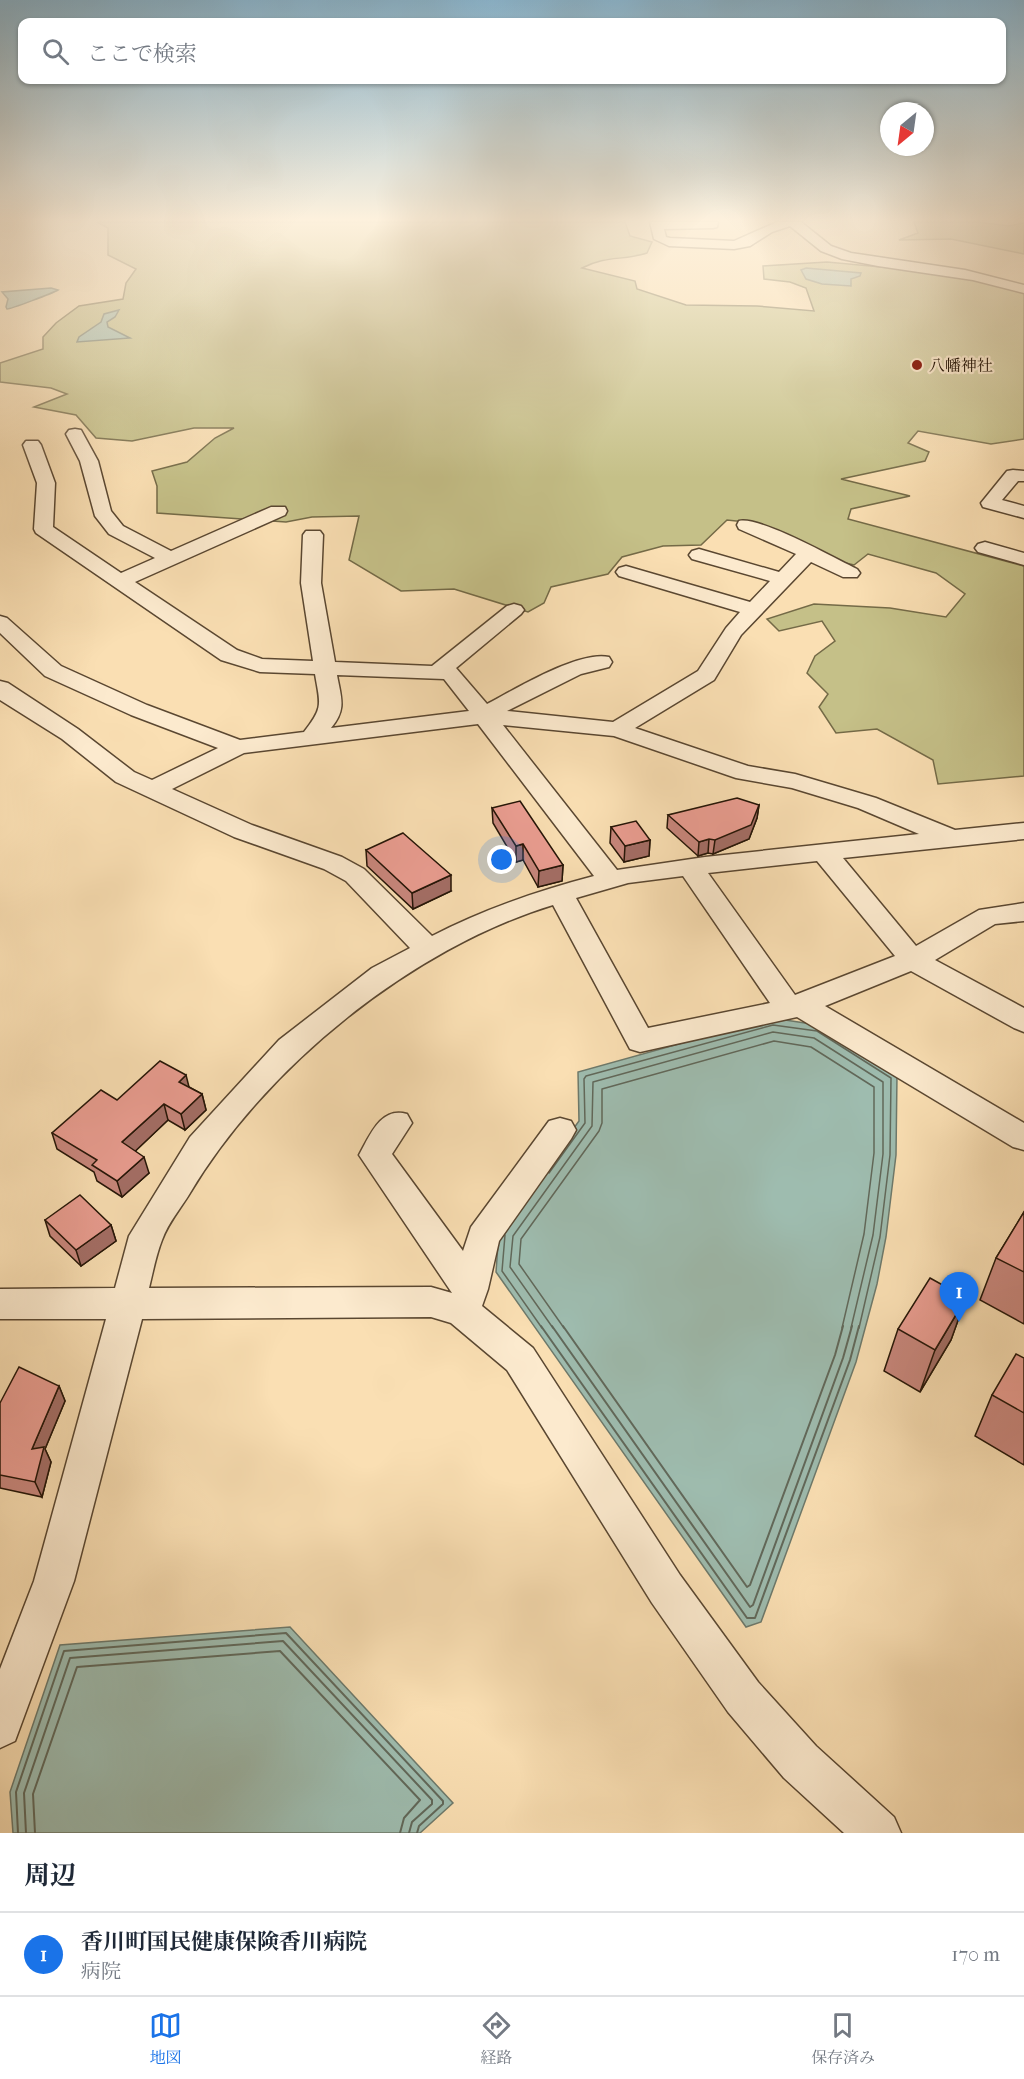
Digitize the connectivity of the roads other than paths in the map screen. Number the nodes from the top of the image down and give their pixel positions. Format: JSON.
{"nodes":[{"id":1,"x":75,"y":434,"type":"dead end"},
{"id":2,"x":32,"y":445,"type":"dead end"},
{"id":3,"x":1024,"y":476,"type":"edge"},
{"id":4,"x":278,"y":511,"type":"dead end"},
{"id":5,"x":1024,"y":512,"type":"edge"},
{"id":6,"x":746,"y":525,"type":"dead end"},
{"id":7,"x":313,"y":535,"type":"dead end"},
{"id":8,"x":985,"y":548,"type":"dead end"},
{"id":9,"x":808,"y":553,"type":"junction"},
{"id":10,"x":699,"y":555,"type":"dead end"},
{"id":11,"x":171,"y":559,"type":"junction"},
{"id":12,"x":1024,"y":559,"type":"edge"},
{"id":13,"x":626,"y":572,"type":"dead end"},
{"id":14,"x":850,"y":573,"type":"dead end"},
{"id":15,"x":783,"y":579,"type":"junction"},
{"id":16,"x":120,"y":581,"type":"junction"},
{"id":17,"x":514,"y":610,"type":"dead end"},
{"id":18,"x":754,"y":610,"type":"junction"},
{"id":19,"x":0,"y":622,"type":"edge"},
{"id":20,"x":601,"y":662,"type":"dead end"},
{"id":21,"x":326,"y":670,"type":"junction"},
{"id":22,"x":436,"y":673,"type":"junction"},
{"id":23,"x":0,"y":688,"type":"edge"},
{"id":24,"x":486,"y":716,"type":"junction"},
{"id":25,"x":617,"y":729,"type":"junction"},
{"id":26,"x":310,"y":738,"type":"junction"},
{"id":27,"x":238,"y":747,"type":"junction"},
{"id":28,"x":153,"y":789,"type":"junction"},
{"id":29,"x":1024,"y":831,"type":"edge"},
{"id":30,"x":952,"y":839,"type":"junction"},
{"id":31,"x":824,"y":853,"type":"junction"},
{"id":32,"x":690,"y":867,"type":"junction"},
{"id":33,"x":611,"y":880,"type":"junction"},
{"id":34,"x":561,"y":894,"type":"junction"},
{"id":35,"x":1019,"y":916,"type":"edge"},
{"id":36,"x":429,"y":950,"type":"junction"},
{"id":37,"x":913,"y":960,"type":"junction"},
{"id":38,"x":795,"y":1007,"type":"junction"},
{"id":39,"x":1024,"y":1021,"type":"edge"},
{"id":40,"x":396,"y":1123,"type":"dead end"},
{"id":41,"x":560,"y":1130,"type":"dead end"},
{"id":42,"x":1024,"y":1138,"type":"edge"},
{"id":43,"x":467,"y":1300,"type":"junction"},
{"id":44,"x":0,"y":1304,"type":"edge"},
{"id":45,"x":128,"y":1304,"type":"junction"},
{"id":46,"x":0,"y":1726,"type":"edge"},
{"id":47,"x":878,"y":1833,"type":"edge"}],
"edges":[{"from":1,"to":11,"type":"street"},
{"from":2,"to":16,"type":"street"},
{"from":3,"to":5,"type":"street"},
{"from":4,"to":11,"type":"street"},
{"from":6,"to":9,"type":"street"},
{"from":7,"to":21,"type":"street"},
{"from":8,"to":12,"type":"street"},
{"from":9,"to":14,"type":"street"},
{"from":9,"to":15,"type":"street"},
{"from":10,"to":15,"type":"street"},
{"from":11,"to":16,"type":"street"},
{"from":13,"to":18,"type":"street"},
{"from":15,"to":18,"type":"street"},
{"from":16,"to":21,"type":"street"},
{"from":17,"to":22,"type":"street"},
{"from":18,"to":25,"type":"street"},
{"from":19,"to":27,"type":"street"},
{"from":20,"to":24,"type":"street"},
{"from":21,"to":22,"type":"street"},
{"from":21,"to":26,"type":"street"},
{"from":22,"to":24,"type":"street"},
{"from":23,"to":28,"type":"street"},
{"from":24,"to":25,"type":"street"},
{"from":24,"to":26,"type":"street"},
{"from":24,"to":33,"type":"street"},
{"from":25,"to":30,"type":"street"},
{"from":26,"to":27,"type":"street"},
{"from":27,"to":28,"type":"street"},
{"from":28,"to":36,"type":"street"},
{"from":29,"to":30,"type":"street"},
{"from":30,"to":31,"type":"street"},
{"from":31,"to":32,"type":"street"},
{"from":31,"to":37,"type":"street"},
{"from":32,"to":33,"type":"street"},
{"from":32,"to":38,"type":"street"},
{"from":33,"to":34,"type":"street"},
{"from":34,"to":36,"type":"street"},
{"from":34,"to":38,"type":"street"},
{"from":35,"to":37,"type":"street"},
{"from":36,"to":45,"type":"street"},
{"from":37,"to":38,"type":"street"},
{"from":37,"to":39,"type":"street"},
{"from":38,"to":42,"type":"street"},
{"from":40,"to":43,"type":"street"},
{"from":41,"to":43,"type":"street"},
{"from":43,"to":45,"type":"street"},
{"from":43,"to":47,"type":"street"},
{"from":44,"to":45,"type":"street"},
{"from":45,"to":46,"type":"street"}]}
